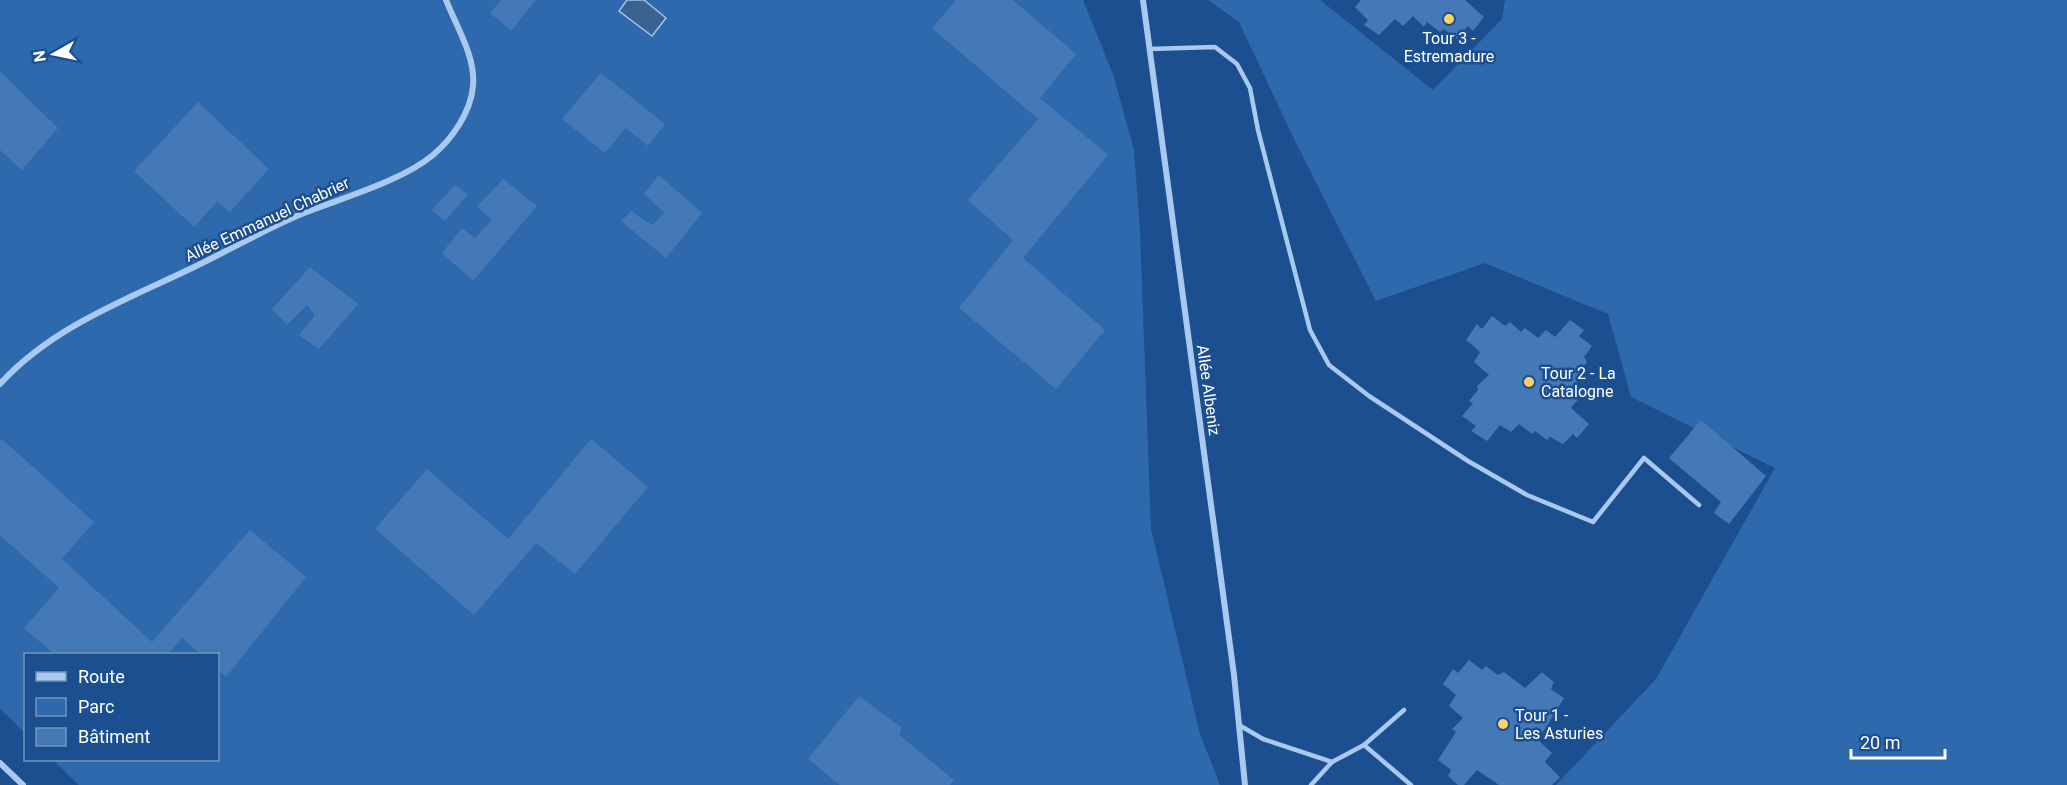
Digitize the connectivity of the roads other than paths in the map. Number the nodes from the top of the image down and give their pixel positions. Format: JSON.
{"nodes":[{"id":1,"x":446,"y":0,"type":"edge"},
{"id":2,"x":1143,"y":0,"type":"edge"},
{"id":3,"x":1149,"y":49,"type":"junction"},
{"id":4,"x":0,"y":384,"type":"edge"},
{"id":5,"x":1699,"y":505,"type":"dead end"},
{"id":6,"x":1404,"y":710,"type":"dead end"},
{"id":7,"x":1239,"y":725,"type":"junction"},
{"id":8,"x":1364,"y":745,"type":"junction"},
{"id":9,"x":1332,"y":762,"type":"junction"},
{"id":10,"x":0,"y":763,"type":"edge"},
{"id":11,"x":23,"y":785,"type":"edge"},
{"id":12,"x":1245,"y":785,"type":"edge"},
{"id":13,"x":1311,"y":785,"type":"edge"},
{"id":14,"x":1411,"y":785,"type":"edge"}],
"edges":[{"from":1,"to":4,"type":"street","name":"Allée Emmanuel Chabrier"},
{"from":2,"to":3,"type":"street","name":"Allée Albeniz"},
{"from":3,"to":5,"type":"lane"},
{"from":3,"to":7,"type":"street","name":"Allée Albeniz"},
{"from":6,"to":8,"type":"lane"},
{"from":7,"to":9,"type":"lane"},
{"from":7,"to":12,"type":"street","name":"Allée Albeniz"},
{"from":8,"to":9,"type":"lane"},
{"from":8,"to":14,"type":"lane"},
{"from":9,"to":13,"type":"lane"},
{"from":10,"to":11,"type":"street"}]}
